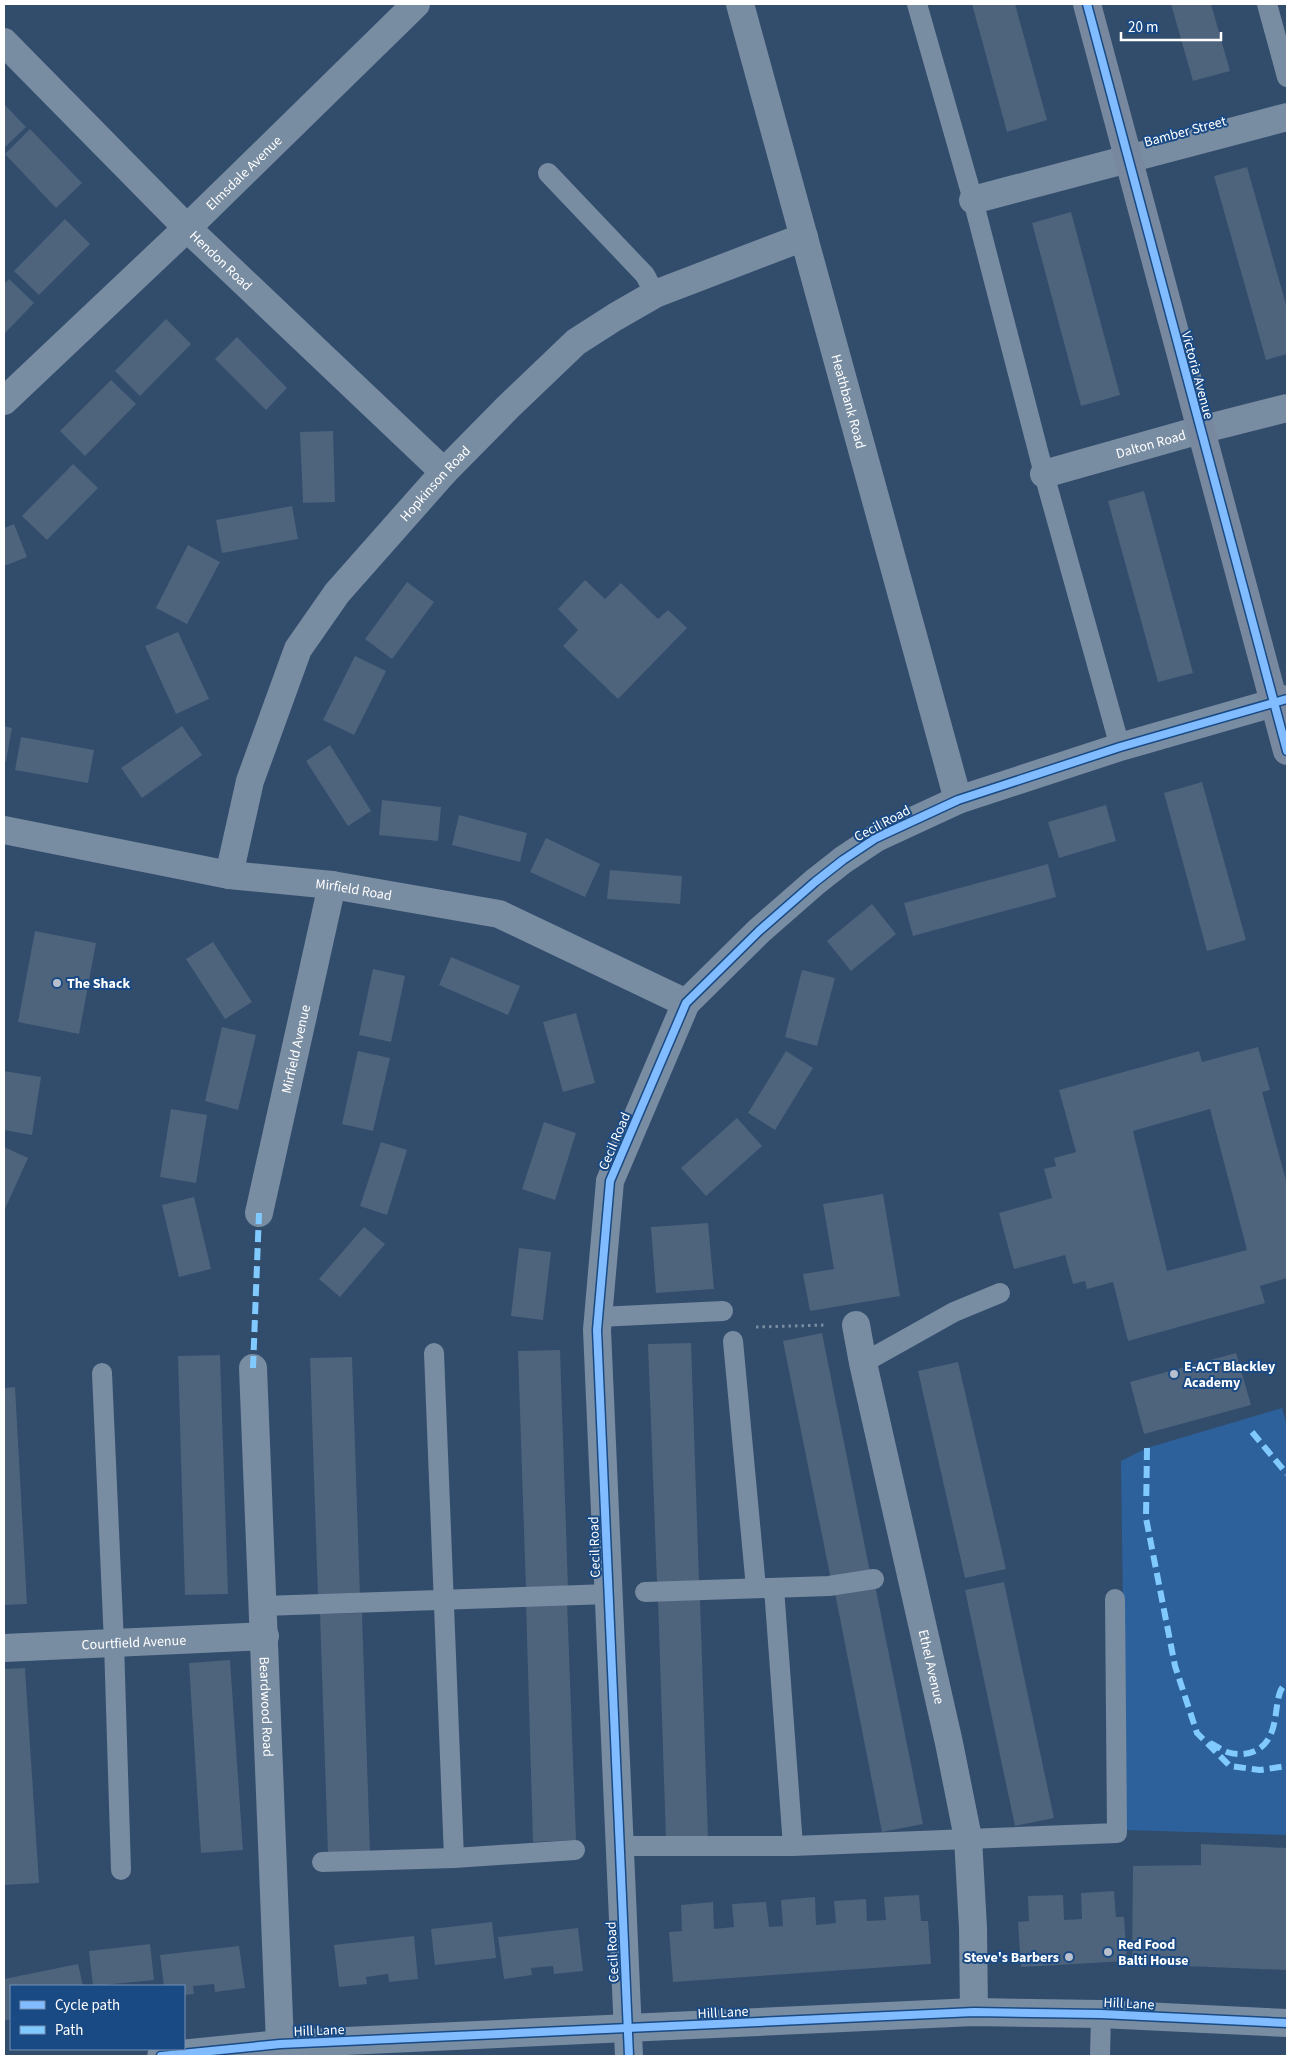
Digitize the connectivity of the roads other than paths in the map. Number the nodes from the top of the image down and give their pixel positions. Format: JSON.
{"nodes":[{"id":1,"x":416,"y":4,"type":"edge"},
{"id":2,"x":740,"y":4,"type":"edge"},
{"id":3,"x":917,"y":4,"type":"edge"},
{"id":4,"x":1087,"y":4,"type":"edge"},
{"id":5,"x":1268,"y":4,"type":"edge"},
{"id":6,"x":4,"y":42,"type":"edge"},
{"id":7,"x":1287,"y":77,"type":"edge"},
{"id":8,"x":1287,"y":117,"type":"edge"},
{"id":9,"x":1129,"y":159,"type":"junction"},
{"id":10,"x":548,"y":173,"type":"dead end"},
{"id":11,"x":973,"y":200,"type":"junction"},
{"id":12,"x":187,"y":228,"type":"junction"},
{"id":13,"x":804,"y":237,"type":"junction"},
{"id":14,"x":655,"y":294,"type":"junction"},
{"id":15,"x":4,"y":402,"type":"edge"},
{"id":16,"x":1287,"y":408,"type":"edge"},
{"id":17,"x":1200,"y":430,"type":"junction"},
{"id":18,"x":444,"y":472,"type":"junction"},
{"id":19,"x":1044,"y":474,"type":"junction"},
{"id":20,"x":1281,"y":701,"type":"edge"},
{"id":21,"x":1120,"y":747,"type":"junction"},
{"id":22,"x":1287,"y":751,"type":"edge"},
{"id":23,"x":958,"y":800,"type":"junction"},
{"id":24,"x":4,"y":830,"type":"edge"},
{"id":25,"x":229,"y":875,"type":"junction"},
{"id":26,"x":332,"y":885,"type":"junction"},
{"id":27,"x":686,"y":1002,"type":"junction"},
{"id":28,"x":259,"y":1213,"type":"dead end"},
{"id":29,"x":1000,"y":1293,"type":"dead end"},
{"id":30,"x":723,"y":1311,"type":"dead end"},
{"id":31,"x":599,"y":1317,"type":"junction"},
{"id":32,"x":856,"y":1325,"type":"dead end"},
{"id":33,"x":733,"y":1341,"type":"dead end"},
{"id":34,"x":434,"y":1353,"type":"dead end"},
{"id":35,"x":863,"y":1363,"type":"junction"},
{"id":36,"x":253,"y":1368,"type":"dead end"},
{"id":37,"x":102,"y":1373,"type":"dead end"},
{"id":38,"x":874,"y":1579,"type":"dead end"},
{"id":39,"x":765,"y":1588,"type":"junction"},
{"id":40,"x":645,"y":1592,"type":"dead end"},
{"id":41,"x":609,"y":1594,"type":"junction"},
{"id":42,"x":444,"y":1599,"type":"junction"},
{"id":43,"x":1115,"y":1599,"type":"dead end"},
{"id":44,"x":264,"y":1606,"type":"junction"},
{"id":45,"x":265,"y":1636,"type":"junction"},
{"id":46,"x":114,"y":1643,"type":"junction"},
{"id":47,"x":4,"y":1648,"type":"edge"},
{"id":48,"x":968,"y":1838,"type":"junction"},
{"id":49,"x":620,"y":1846,"type":"junction"},
{"id":50,"x":793,"y":1846,"type":"junction"},
{"id":51,"x":575,"y":1850,"type":"dead end"},
{"id":52,"x":454,"y":1858,"type":"junction"},
{"id":53,"x":322,"y":1862,"type":"dead end"},
{"id":54,"x":121,"y":1870,"type":"dead end"},
{"id":55,"x":974,"y":2012,"type":"junction"},
{"id":56,"x":1101,"y":2014,"type":"junction"},
{"id":57,"x":1287,"y":2023,"type":"edge"},
{"id":58,"x":628,"y":2030,"type":"junction"},
{"id":59,"x":280,"y":2044,"type":"junction"},
{"id":60,"x":161,"y":2056,"type":"edge"},
{"id":61,"x":628,"y":2056,"type":"edge"},
{"id":62,"x":1100,"y":2056,"type":"edge"}],
"edges":[{"from":1,"to":12,"type":"street","name":"Elmsdale Avenue"},
{"from":2,"to":13,"type":"street","name":"Heathbank Road"},
{"from":3,"to":11,"type":"lane"},
{"from":4,"to":9,"type":"main road","name":"Victoria Avenue"},
{"from":5,"to":7,"type":"lane"},
{"from":6,"to":12,"type":"street","name":"Hendon Road"},
{"from":8,"to":9,"type":"street","name":"Bamber Street"},
{"from":9,"to":11,"type":"street","name":"Bamber Street"},
{"from":9,"to":17,"type":"main road","name":"Victoria Avenue"},
{"from":10,"to":14,"type":"lane"},
{"from":11,"to":19,"type":"lane"},
{"from":12,"to":15,"type":"street","name":"Elmsdale Avenue"},
{"from":12,"to":18,"type":"street","name":"Hendon Road"},
{"from":13,"to":14,"type":"street","name":"Hopkinson Road"},
{"from":13,"to":23,"type":"street","name":"Heathbank Road"},
{"from":14,"to":18,"type":"street","name":"Hopkinson Road"},
{"from":16,"to":17,"type":"street","name":"Dalton Road"},
{"from":17,"to":19,"type":"street","name":"Dalton Road"},
{"from":17,"to":20,"type":"main road","name":"Victoria Avenue"},
{"from":18,"to":25,"type":"street","name":"Hopkinson Road"},
{"from":19,"to":21,"type":"lane"},
{"from":20,"to":21,"type":"street","name":"Cecil Road"},
{"from":20,"to":22,"type":"main road","name":"Victoria Avenue"},
{"from":21,"to":23,"type":"street","name":"Cecil Road"},
{"from":23,"to":27,"type":"street","name":"Cecil Road"},
{"from":24,"to":25,"type":"street","name":"Mirfield Road"},
{"from":25,"to":26,"type":"street","name":"Mirfield Road"},
{"from":26,"to":27,"type":"street","name":"Mirfield Road"},
{"from":26,"to":28,"type":"street","name":"Mirfield Avenue"},
{"from":27,"to":31,"type":"street","name":"Cecil Road"},
{"from":29,"to":35,"type":"lane"},
{"from":30,"to":31,"type":"lane"},
{"from":31,"to":41,"type":"street","name":"Cecil Road"},
{"from":32,"to":35,"type":"street","name":"Ethel Avenue"},
{"from":33,"to":39,"type":"lane"},
{"from":34,"to":42,"type":"lane"},
{"from":35,"to":48,"type":"street","name":"Ethel Avenue"},
{"from":36,"to":44,"type":"street","name":"Beardwood Road"},
{"from":37,"to":46,"type":"lane"},
{"from":38,"to":39,"type":"lane"},
{"from":39,"to":40,"type":"lane"},
{"from":39,"to":50,"type":"lane"},
{"from":41,"to":42,"type":"lane"},
{"from":41,"to":49,"type":"street","name":"Cecil Road"},
{"from":42,"to":44,"type":"lane"},
{"from":42,"to":52,"type":"lane"},
{"from":43,"to":48,"type":"lane"},
{"from":44,"to":45,"type":"street","name":"Beardwood Road"},
{"from":45,"to":46,"type":"street","name":"Courtfield Avenue"},
{"from":45,"to":59,"type":"street","name":"Beardwood Road"},
{"from":46,"to":47,"type":"street","name":"Courtfield Avenue"},
{"from":46,"to":54,"type":"lane"},
{"from":48,"to":50,"type":"lane"},
{"from":48,"to":55,"type":"street","name":"Ethel Avenue"},
{"from":49,"to":50,"type":"lane"},
{"from":49,"to":58,"type":"street","name":"Cecil Road"},
{"from":51,"to":52,"type":"lane"},
{"from":52,"to":53,"type":"lane"},
{"from":55,"to":56,"type":"street","name":"Hill Lane"},
{"from":55,"to":58,"type":"street","name":"Hill Lane"},
{"from":56,"to":57,"type":"street","name":"Hill Lane"},
{"from":56,"to":62,"type":"lane"},
{"from":58,"to":59,"type":"street","name":"Hill Lane"},
{"from":58,"to":61,"type":"street","name":"Cecil Road"},
{"from":59,"to":60,"type":"street","name":"Hill Lane"}]}
